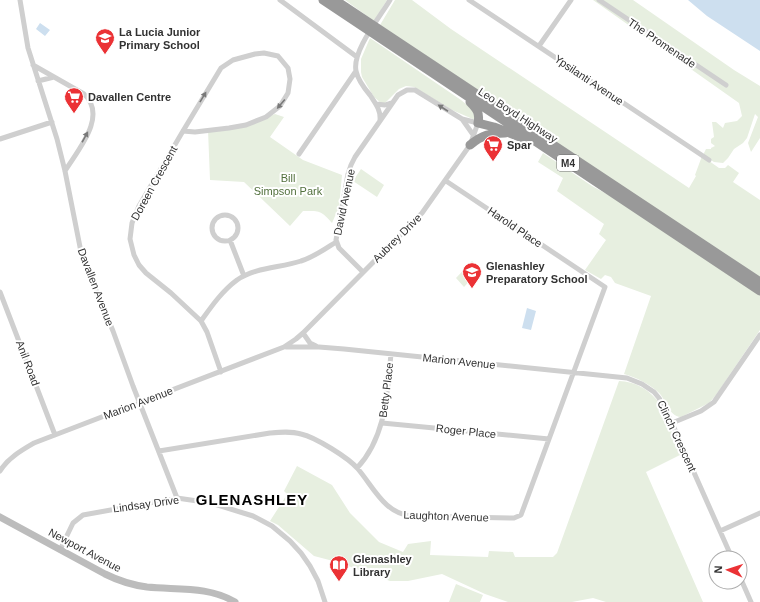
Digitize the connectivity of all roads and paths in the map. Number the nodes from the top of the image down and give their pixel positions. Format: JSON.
{"nodes":[{"id":1,"x":20,"y":0,"type":"edge"},
{"id":2,"x":280,"y":0,"type":"edge"},
{"id":3,"x":323,"y":0,"type":"edge"},
{"id":4,"x":335,"y":0,"type":"edge"},
{"id":5,"x":390,"y":0,"type":"edge"},
{"id":6,"x":469,"y":0,"type":"edge"},
{"id":7,"x":571,"y":0,"type":"edge"},
{"id":8,"x":599,"y":0,"type":"edge"},
{"id":9,"x":365,"y":24,"type":"junction"},
{"id":10,"x":378,"y":33,"type":"junction"},
{"id":11,"x":539,"y":46,"type":"junction"},
{"id":12,"x":357,"y":56,"type":"junction"},
{"id":13,"x":33,"y":65,"type":"junction"},
{"id":14,"x":356,"y":71,"type":"junction"},
{"id":15,"x":54,"y":77,"type":"junction"},
{"id":16,"x":38,"y":81,"type":"junction"},
{"id":17,"x":726,"y":85,"type":"dead end"},
{"id":18,"x":462,"y":93,"type":"junction"},
{"id":19,"x":392,"y":103,"type":"junction"},
{"id":20,"x":376,"y":104,"type":"junction"},
{"id":21,"x":462,"y":120,"type":"junction"},
{"id":22,"x":379,"y":121,"type":"junction"},
{"id":23,"x":52,"y":122,"type":"junction"},
{"id":24,"x":478,"y":123,"type":"junction"},
{"id":25,"x":183,"y":131,"type":"junction"},
{"id":26,"x":474,"y":136,"type":"junction"},
{"id":27,"x":520,"y":137,"type":"junction"},
{"id":28,"x":0,"y":139,"type":"edge"},
{"id":29,"x":470,"y":145,"type":"junction"},
{"id":30,"x":299,"y":154,"type":"dead end"},
{"id":31,"x":557,"y":155,"type":"junction"},
{"id":32,"x":709,"y":160,"type":"dead end"},
{"id":33,"x":65,"y":171,"type":"junction"},
{"id":34,"x":446,"y":180,"type":"junction"},
{"id":35,"x":230,"y":240,"type":"junction"},
{"id":36,"x":336,"y":242,"type":"junction"},
{"id":37,"x":363,"y":272,"type":"junction"},
{"id":38,"x":244,"y":276,"type":"junction"},
{"id":39,"x":760,"y":282,"type":"edge"},
{"id":40,"x":605,"y":287,"type":"joint"},
{"id":41,"x":760,"y":291,"type":"edge"},
{"id":42,"x":0,"y":292,"type":"edge"},
{"id":43,"x":201,"y":321,"type":"junction"},
{"id":44,"x":303,"y":333,"type":"junction"},
{"id":45,"x":760,"y":335,"type":"edge"},
{"id":46,"x":296,"y":339,"type":"joint"},
{"id":47,"x":284,"y":347,"type":"junction"},
{"id":48,"x":319,"y":347,"type":"junction"},
{"id":49,"x":391,"y":354,"type":"junction"},
{"id":50,"x":221,"y":372,"type":"junction"},
{"id":51,"x":574,"y":372,"type":"junction"},
{"id":52,"x":140,"y":402,"type":"junction"},
{"id":53,"x":382,"y":422,"type":"junction"},
{"id":54,"x":672,"y":423,"type":"junction"},
{"id":55,"x":55,"y":435,"type":"junction"},
{"id":56,"x":549,"y":440,"type":"junction"},
{"id":57,"x":159,"y":450,"type":"junction"},
{"id":58,"x":357,"y":468,"type":"junction"},
{"id":59,"x":0,"y":471,"type":"edge"},
{"id":60,"x":177,"y":498,"type":"junction"},
{"id":61,"x":760,"y":513,"type":"edge"},
{"id":62,"x":0,"y":517,"type":"edge"},
{"id":63,"x":720,"y":531,"type":"junction"},
{"id":64,"x":60,"y":550,"type":"junction"},
{"id":65,"x":728,"y":550,"type":"edge"},
{"id":66,"x":746,"y":590,"type":"edge"},
{"id":67,"x":235,"y":602,"type":"edge"},
{"id":68,"x":325,"y":602,"type":"edge"},
{"id":69,"x":751,"y":602,"type":"edge"}],
"edges":[{"from":1,"to":13,"type":"street","name":"Davallen Avenue"},
{"from":2,"to":12,"type":"street"},
{"from":3,"to":9,"type":"highway","name":"Leo Boyd Highway","number":"M4"},
{"from":4,"to":9,"type":"highway","name":"Leo Boyd Highway","number":"M4"},
{"from":5,"to":12,"type":"street"},
{"from":6,"to":11,"type":"street","name":"Ypsilanti Avenue"},
{"from":7,"to":11,"type":"street"},
{"from":8,"to":17,"type":"street","name":"The Promenade"},
{"from":9,"to":10,"type":"highway","name":"Leo Boyd Highway","number":"M4"},
{"from":10,"to":18,"type":"highway","name":"Leo Boyd Highway","number":"M4"},
{"from":10,"to":39,"type":"highway","name":"Leo Boyd Highway","number":"M4"},
{"from":11,"to":32,"type":"street","name":"Ypsilanti Avenue"},
{"from":12,"to":14,"type":"street"},
{"from":13,"to":15,"type":"street"},
{"from":13,"to":16,"type":"street","name":"Davallen Avenue"},
{"from":14,"to":20,"type":"street"},
{"from":14,"to":30,"type":"street"},
{"from":15,"to":16,"type":"street"},
{"from":33,"to":15,"type":"street","one_way":true},
{"from":16,"to":23,"type":"street","name":"Davallen Avenue"},
{"from":18,"to":24,"type":"highway"},
{"from":18,"to":31,"type":"highway","name":"Leo Boyd Highway","number":"M4"},
{"from":19,"to":20,"type":"street"},
{"from":21,"to":19,"type":"street","name":"David Avenue","one_way":true},
{"from":19,"to":22,"type":"street","name":"David Avenue"},
{"from":20,"to":22,"type":"street"},
{"from":21,"to":24,"type":"street"},
{"from":21,"to":26,"type":"street"},
{"from":22,"to":36,"type":"street","name":"David Avenue"},
{"from":23,"to":28,"type":"street"},
{"from":23,"to":33,"type":"street","name":"Davallen Avenue"},
{"from":24,"to":26,"type":"street","name":"Aubrey Drive"},
{"from":24,"to":27,"type":"highway"},
{"from":25,"to":25,"type":"street","name":"Doreen Crescent","one_way":true},
{"from":25,"to":43,"type":"street","name":"Doreen Crescent"},
{"from":26,"to":29,"type":"street","name":"Aubrey Drive"},
{"from":27,"to":29,"type":"highway"},
{"from":27,"to":31,"type":"highway"},
{"from":29,"to":34,"type":"street","name":"Aubrey Drive"},
{"from":31,"to":41,"type":"highway","name":"Leo Boyd Highway","number":"M4"},
{"from":33,"to":52,"type":"street","name":"Davallen Avenue"},
{"from":34,"to":37,"type":"street","name":"Aubrey Drive"},
{"from":34,"to":40,"type":"street","name":"Harold Place"},
{"from":35,"to":35,"type":"street"},
{"from":35,"to":38,"type":"street"},
{"from":36,"to":37,"type":"street","name":"David Avenue"},
{"from":36,"to":38,"type":"street","name":"David Avenue"},
{"from":37,"to":44,"type":"street","name":"Aubrey Drive"},
{"from":38,"to":43,"type":"street","name":"David Avenue"},
{"from":40,"to":51,"type":"street","name":"Laughton Avenue"},
{"from":42,"to":55,"type":"street","name":"Anil Road"},
{"from":43,"to":50,"type":"street","name":"Doreen Crescent"},
{"from":44,"to":46,"type":"street","name":"Aubrey Drive"},
{"from":44,"to":48,"type":"street"},
{"from":45,"to":54,"type":"street"},
{"from":46,"to":47,"type":"street","name":"Marion Avenue"},
{"from":47,"to":48,"type":"street","name":"Marion Avenue"},
{"from":47,"to":50,"type":"street","name":"Marion Avenue"},
{"from":48,"to":49,"type":"street","name":"Marion Avenue"},
{"from":49,"to":51,"type":"street","name":"Marion Avenue"},
{"from":49,"to":53,"type":"street","name":"Betty Place"},
{"from":50,"to":52,"type":"street","name":"Marion Avenue"},
{"from":51,"to":54,"type":"street","name":"Clinch Crescent"},
{"from":51,"to":56,"type":"street","name":"Laughton Avenue"},
{"from":52,"to":55,"type":"street","name":"Marion Avenue"},
{"from":52,"to":57,"type":"street","name":"Davallen Avenue"},
{"from":53,"to":56,"type":"street","name":"Roger Place"},
{"from":53,"to":58,"type":"street","name":"Betty Place"},
{"from":54,"to":63,"type":"street","name":"Clinch Crescent"},
{"from":55,"to":59,"type":"street","name":"Marion Avenue"},
{"from":56,"to":58,"type":"street","name":"Laughton Avenue"},
{"from":57,"to":58,"type":"street","name":"Laughton Avenue"},
{"from":57,"to":60,"type":"street","name":"Davallen Avenue"},
{"from":60,"to":64,"type":"street","name":"Lindsay Drive"},
{"from":60,"to":68,"type":"street","name":"Lindsay Drive"},
{"from":61,"to":63,"type":"street"},
{"from":62,"to":64,"type":"street","name":"Newport Avenue"},
{"from":63,"to":65,"type":"street","name":"Clinch Crescent"},
{"from":64,"to":67,"type":"street","name":"Newport Avenue"},
{"from":66,"to":69,"type":"street"}]}
